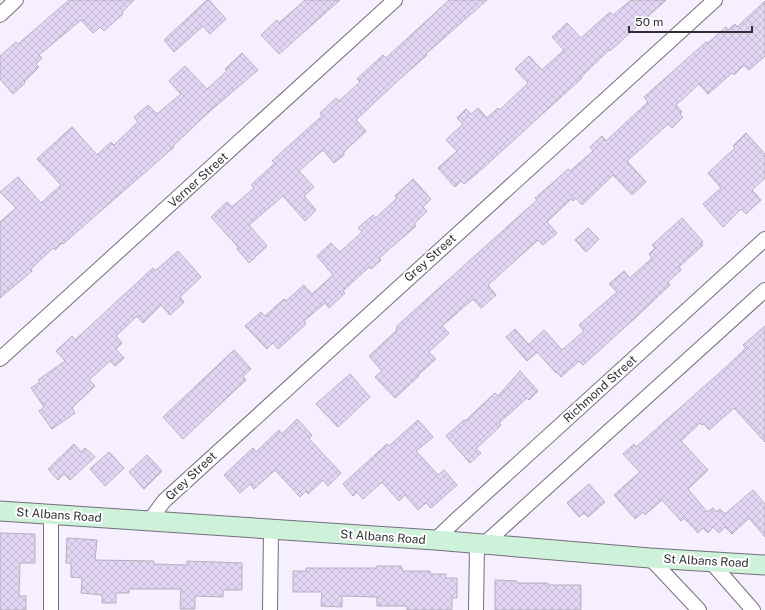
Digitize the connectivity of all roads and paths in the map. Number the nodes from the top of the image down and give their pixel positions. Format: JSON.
{"nodes":[{"id":1,"x":16,"y":0,"type":"edge"},
{"id":2,"x":395,"y":0,"type":"edge"},
{"id":3,"x":715,"y":0,"type":"edge"},
{"id":4,"x":0,"y":14,"type":"edge"},
{"id":5,"x":765,"y":239,"type":"edge"},
{"id":6,"x":765,"y":290,"type":"edge"},
{"id":7,"x":0,"y":359,"type":"edge"},
{"id":8,"x":0,"y":511,"type":"edge"},
{"id":9,"x":51,"y":515,"type":"junction"},
{"id":10,"x":150,"y":520,"type":"junction"},
{"id":11,"x":271,"y":530,"type":"junction"},
{"id":12,"x":435,"y":540,"type":"junction"},
{"id":13,"x":480,"y":545,"type":"junction"},
{"id":14,"x":650,"y":558,"type":"junction"},
{"id":15,"x":710,"y":561,"type":"junction"},
{"id":16,"x":765,"y":564,"type":"edge"},
{"id":17,"x":51,"y":610,"type":"edge"},
{"id":18,"x":270,"y":610,"type":"edge"},
{"id":19,"x":476,"y":610,"type":"edge"},
{"id":20,"x":699,"y":610,"type":"edge"},
{"id":21,"x":752,"y":610,"type":"edge"}],
"edges":[{"from":1,"to":4,"type":"street"},
{"from":2,"to":7,"type":"street","name":"Verner Street"},
{"from":3,"to":10,"type":"street","name":"Grey Street"},
{"from":5,"to":12,"type":"street","name":"Richmond Street"},
{"from":6,"to":13,"type":"street"},
{"from":8,"to":9,"type":"street","name":"St Albans Road"},
{"from":9,"to":10,"type":"street","name":"St Albans Road"},
{"from":9,"to":17,"type":"street"},
{"from":10,"to":11,"type":"street","name":"St Albans Road"},
{"from":11,"to":12,"type":"street","name":"St Albans Road"},
{"from":11,"to":18,"type":"street"},
{"from":12,"to":13,"type":"street","name":"St Albans Road"},
{"from":13,"to":14,"type":"street","name":"St Albans Road"},
{"from":13,"to":19,"type":"street"},
{"from":14,"to":15,"type":"street","name":"St Albans Road"},
{"from":14,"to":20,"type":"street"},
{"from":15,"to":16,"type":"street","name":"St Albans Road"},
{"from":15,"to":21,"type":"street"}]}
